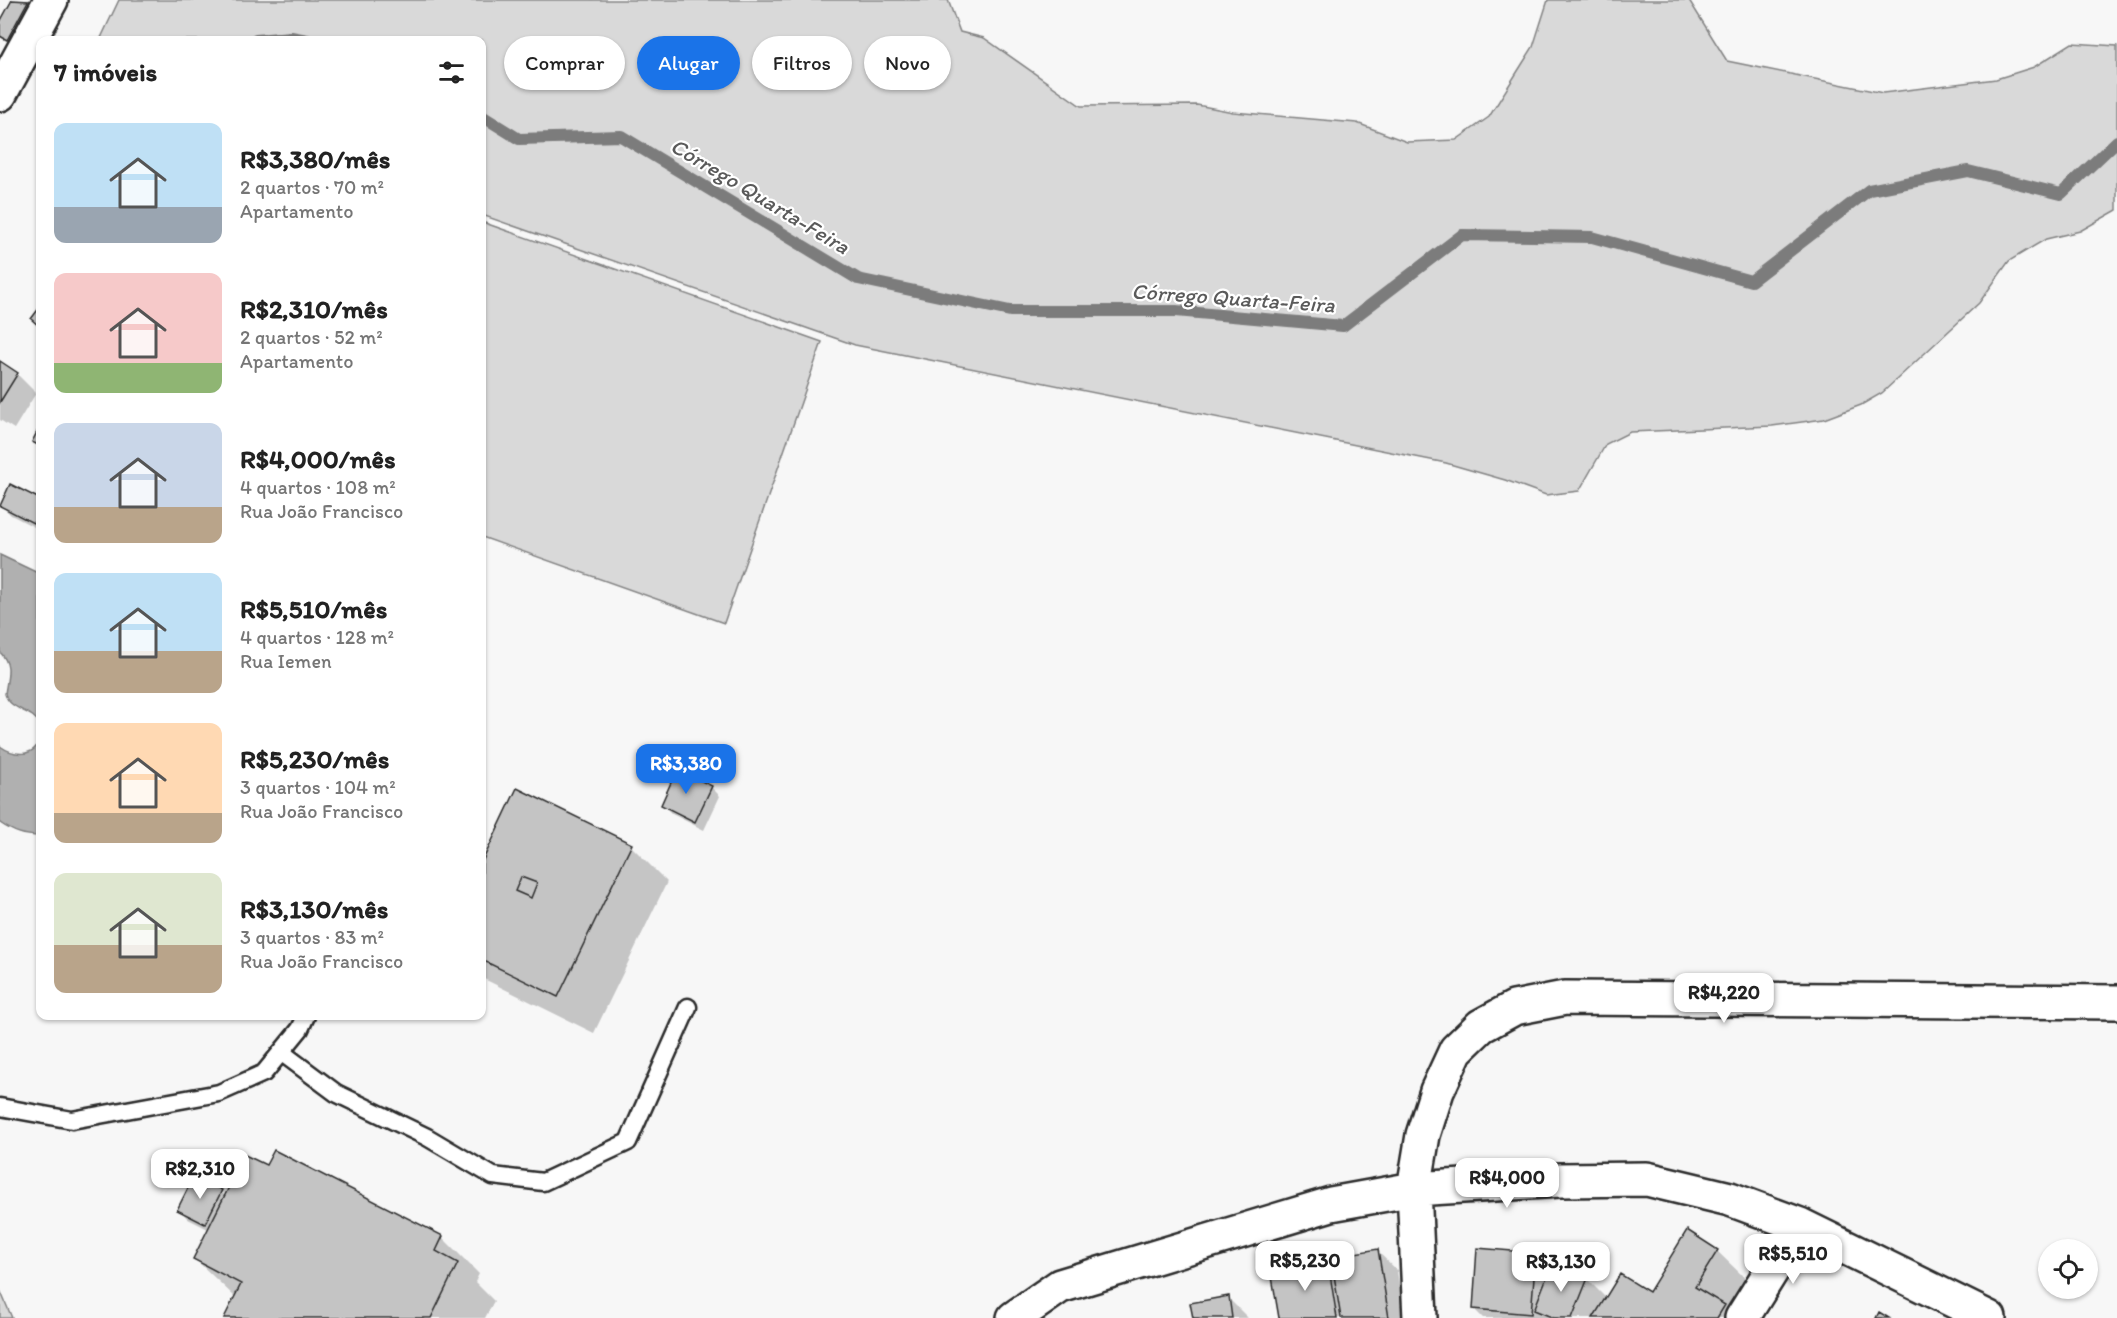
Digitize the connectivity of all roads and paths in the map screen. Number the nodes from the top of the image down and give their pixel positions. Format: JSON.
{"nodes":[{"id":1,"x":51,"y":0,"type":"edge"},
{"id":2,"x":0,"y":94,"type":"edge"},
{"id":3,"x":2117,"y":1002,"type":"edge"},
{"id":4,"x":688,"y":1007,"type":"dead end"},
{"id":5,"x":304,"y":1020,"type":"edge"},
{"id":6,"x":281,"y":1052,"type":"junction"},
{"id":7,"x":0,"y":1107,"type":"edge"},
{"id":8,"x":1414,"y":1189,"type":"junction"},
{"id":9,"x":1800,"y":1225,"type":"junction"},
{"id":10,"x":1014,"y":1318,"type":"edge"},
{"id":11,"x":1420,"y":1318,"type":"edge"},
{"id":12,"x":1742,"y":1318,"type":"edge"},
{"id":13,"x":1989,"y":1318,"type":"edge"}],
"edges":[{"from":1,"to":2,"type":"street"},
{"from":3,"to":8,"type":"street"},
{"from":4,"to":6,"type":"lane"},
{"from":5,"to":6,"type":"lane"},
{"from":6,"to":7,"type":"lane"},
{"from":8,"to":9,"type":"street"},
{"from":8,"to":10,"type":"street"},
{"from":8,"to":11,"type":"street"},
{"from":9,"to":12,"type":"street"},
{"from":9,"to":13,"type":"street"}]}
